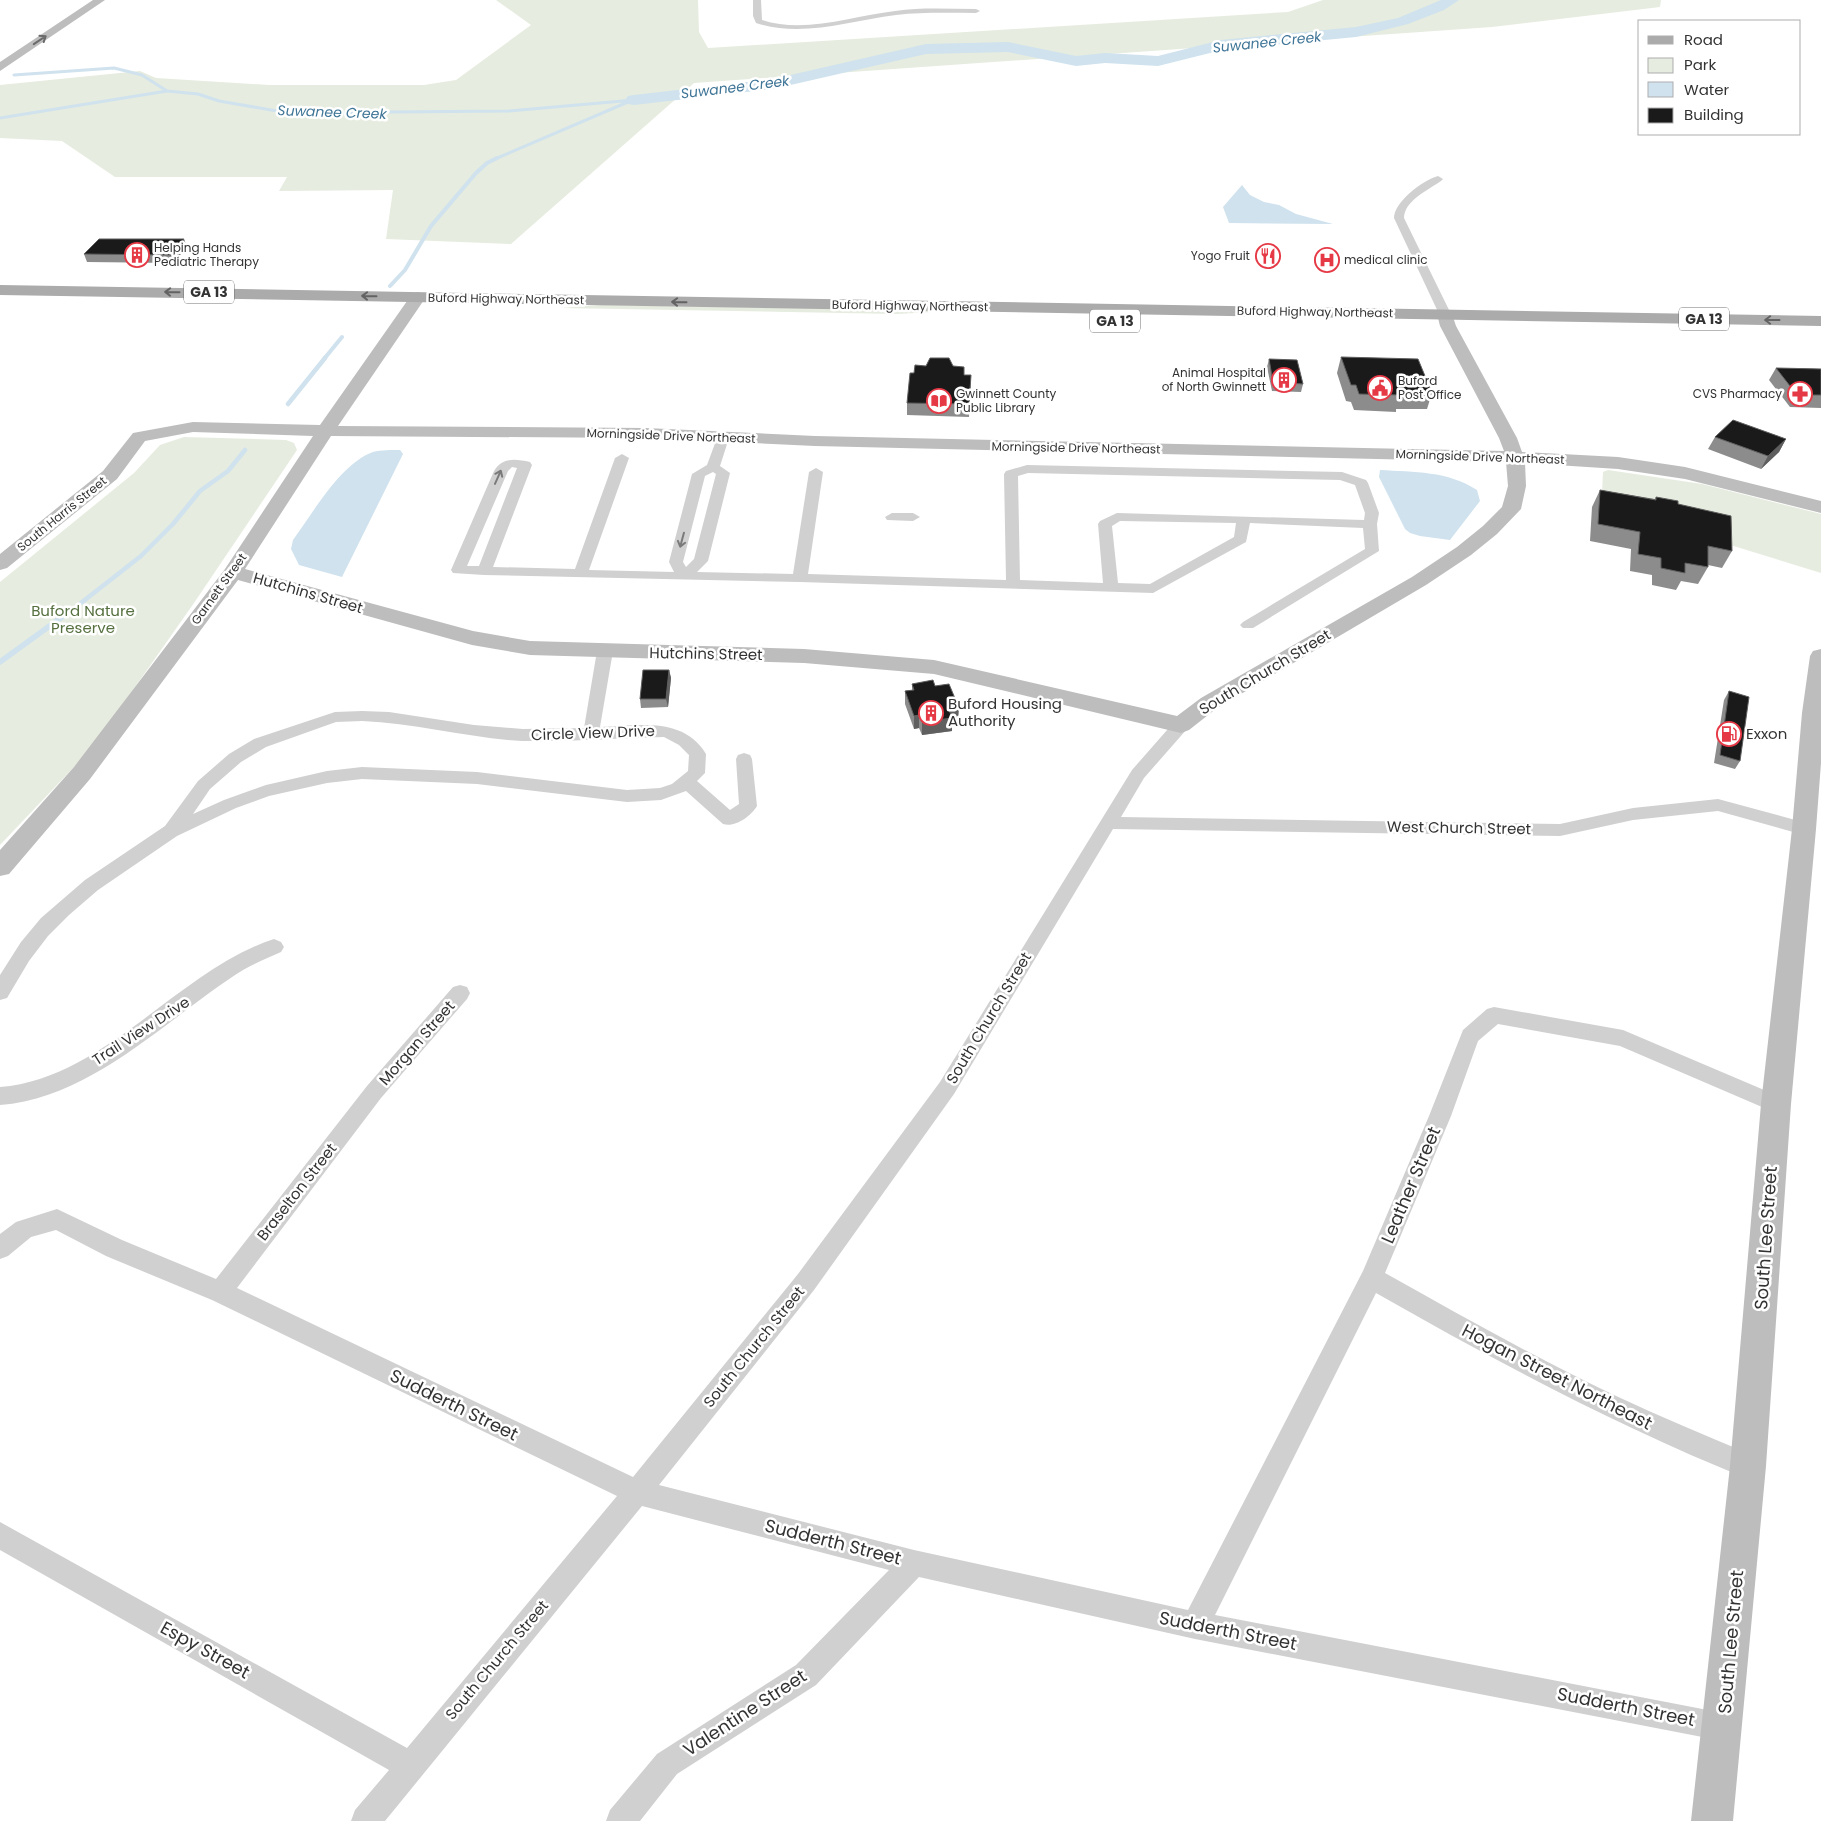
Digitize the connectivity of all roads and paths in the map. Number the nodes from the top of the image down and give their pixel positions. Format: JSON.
{"nodes":[{"id":1,"x":82,"y":0,"type":"edge"},
{"id":2,"x":100,"y":0,"type":"edge"},
{"id":3,"x":757,"y":0,"type":"edge"},
{"id":4,"x":976,"y":11,"type":"dead end"},
{"id":5,"x":0,"y":54,"type":"edge"},
{"id":6,"x":0,"y":67,"type":"edge"},
{"id":7,"x":1438,"y":179,"type":"dead end"},
{"id":8,"x":0,"y":290,"type":"edge"},
{"id":9,"x":0,"y":302,"type":"edge"},
{"id":10,"x":413,"y":304,"type":"junction"},
{"id":11,"x":1446,"y":320,"type":"junction"},
{"id":12,"x":1821,"y":321,"type":"edge"},
{"id":13,"x":1821,"y":333,"type":"edge"},
{"id":14,"x":325,"y":431,"type":"junction"},
{"id":15,"x":139,"y":437,"type":"joint"},
{"id":16,"x":723,"y":438,"type":"junction"},
{"id":17,"x":1515,"y":456,"type":"junction"},
{"id":18,"x":622,"y":458,"type":"dead end"},
{"id":19,"x":713,"y":466,"type":"junction"},
{"id":20,"x":816,"y":472,"type":"dead end"},
{"id":21,"x":1821,"y":507,"type":"edge"},
{"id":22,"x":485,"y":508,"type":"junction"},
{"id":23,"x":508,"y":508,"type":"junction"},
{"id":24,"x":713,"y":514,"type":"junction"},
{"id":25,"x":688,"y":515,"type":"junction"},
{"id":26,"x":892,"y":517,"type":"dead end"},
{"id":27,"x":913,"y":517,"type":"dead end"},
{"id":28,"x":1243,"y":519,"type":"junction"},
{"id":29,"x":1370,"y":524,"type":"junction"},
{"id":30,"x":0,"y":564,"type":"edge"},
{"id":31,"x":458,"y":570,"type":"joint"},
{"id":32,"x":484,"y":571,"type":"junction"},
{"id":33,"x":233,"y":572,"type":"junction"},
{"id":34,"x":580,"y":574,"type":"junction"},
{"id":35,"x":684,"y":576,"type":"junction"},
{"id":36,"x":800,"y":578,"type":"junction"},
{"id":37,"x":1012,"y":584,"type":"junction"},
{"id":38,"x":1112,"y":588,"type":"junction"},
{"id":39,"x":1248,"y":625,"type":"dead end"},
{"id":40,"x":605,"y":651,"type":"junction"},
{"id":41,"x":1821,"y":656,"type":"edge"},
{"id":42,"x":1181,"y":725,"type":"junction"},
{"id":43,"x":591,"y":733,"type":"junction"},
{"id":44,"x":744,"y":759,"type":"dead end"},
{"id":45,"x":686,"y":781,"type":"junction"},
{"id":46,"x":1107,"y":823,"type":"junction"},
{"id":47,"x":1804,"y":829,"type":"junction"},
{"id":48,"x":171,"y":831,"type":"junction"},
{"id":49,"x":0,"y":867,"type":"edge"},
{"id":50,"x":274,"y":947,"type":"dead end"},
{"id":51,"x":0,"y":992,"type":"edge"},
{"id":52,"x":460,"y":993,"type":"dead end"},
{"id":53,"x":374,"y":1092,"type":"joint"},
{"id":54,"x":0,"y":1096,"type":"edge"},
{"id":55,"x":1776,"y":1104,"type":"junction"},
{"id":56,"x":0,"y":1248,"type":"edge"},
{"id":57,"x":1372,"y":1278,"type":"junction"},
{"id":58,"x":220,"y":1292,"type":"junction"},
{"id":59,"x":1748,"y":1466,"type":"junction"},
{"id":60,"x":637,"y":1492,"type":"junction"},
{"id":61,"x":0,"y":1535,"type":"edge"},
{"id":62,"x":914,"y":1563,"type":"junction"},
{"id":63,"x":1195,"y":1625,"type":"junction"},
{"id":64,"x":1723,"y":1726,"type":"junction"},
{"id":65,"x":410,"y":1766,"type":"junction"},
{"id":66,"x":366,"y":1821,"type":"edge"},
{"id":67,"x":621,"y":1821,"type":"edge"},
{"id":68,"x":1712,"y":1821,"type":"edge"}],
"edges":[{"from":1,"to":5,"type":"street"},
{"from":6,"to":2,"type":"street","one_way":true},
{"from":3,"to":4,"type":"street"},
{"from":7,"to":11,"type":"street"},
{"from":10,"to":8,"type":"main road","name":"Buford Highway Northeast","number":"GA 13","one_way":true},
{"from":9,"to":10,"type":"main road","name":"Buford Highway Northeast","number":"GA 13"},
{"from":10,"to":11,"type":"main road","name":"Buford Highway Northeast","number":"GA 13"},
{"from":10,"to":14,"type":"street","name":"Garnett Street"},
{"from":12,"to":11,"type":"main road","name":"Buford Highway Northeast","number":"GA 13","one_way":true},
{"from":11,"to":13,"type":"main road","name":"Buford Highway Northeast","number":"GA 13"},
{"from":11,"to":17,"type":"street","name":"South Church Street"},
{"from":14,"to":15,"type":"street","name":"Morningside Drive Northeast"},
{"from":14,"to":16,"type":"street","name":"Morningside Drive Northeast"},
{"from":14,"to":33,"type":"street","name":"Garnett Street"},
{"from":15,"to":30,"type":"street","name":"South Harris Street"},
{"from":16,"to":17,"type":"street","name":"Morningside Drive Northeast"},
{"from":16,"to":19,"type":"street"},
{"from":17,"to":21,"type":"street","name":"Morningside Drive Northeast"},
{"from":17,"to":42,"type":"street","name":"South Church Street"},
{"from":18,"to":34,"type":"street"},
{"from":19,"to":24,"type":"street"},
{"from":19,"to":25,"type":"street"},
{"from":20,"to":36,"type":"street"},
{"from":22,"to":23,"type":"street"},
{"from":22,"to":23,"type":"street","one_way":true},
{"from":22,"to":31,"type":"street"},
{"from":23,"to":32,"type":"street"},
{"from":24,"to":25,"type":"street"},
{"from":24,"to":35,"type":"street"},
{"from":25,"to":35,"type":"street","one_way":true},
{"from":26,"to":27,"type":"street"},
{"from":28,"to":29,"type":"street"},
{"from":28,"to":38,"type":"street"},
{"from":28,"to":38,"type":"street"},
{"from":29,"to":37,"type":"street"},
{"from":29,"to":39,"type":"street"},
{"from":31,"to":32,"type":"street"},
{"from":32,"to":34,"type":"street"},
{"from":33,"to":40,"type":"street","name":"Hutchins Street"},
{"from":33,"to":49,"type":"street","name":"Garnett Street"},
{"from":34,"to":35,"type":"street"},
{"from":35,"to":36,"type":"street"},
{"from":36,"to":37,"type":"street"},
{"from":37,"to":38,"type":"street"},
{"from":40,"to":42,"type":"street","name":"Hutchins Street"},
{"from":40,"to":43,"type":"street"},
{"from":41,"to":47,"type":"street","name":"South Lee Street"},
{"from":42,"to":46,"type":"street","name":"South Church Street"},
{"from":43,"to":45,"type":"street","name":"Circle View Drive"},
{"from":43,"to":48,"type":"street","name":"Circle View Drive"},
{"from":44,"to":45,"type":"street"},
{"from":45,"to":48,"type":"street","name":"Circle View Drive"},
{"from":46,"to":47,"type":"street","name":"West Church Street"},
{"from":46,"to":60,"type":"street","name":"South Church Street"},
{"from":47,"to":55,"type":"street","name":"South Lee Street"},
{"from":48,"to":51,"type":"street","name":"Circle View Drive"},
{"from":50,"to":54,"type":"street","name":"Trail View Drive"},
{"from":52,"to":53,"type":"street","name":"Morgan Street"},
{"from":53,"to":58,"type":"street","name":"Braselton Street"},
{"from":55,"to":57,"type":"street","name":"Leather Street"},
{"from":55,"to":59,"type":"street","name":"South Lee Street"},
{"from":56,"to":58,"type":"street","name":"Sudderth Street"},
{"from":57,"to":59,"type":"street","name":"Hogan Street Northeast"},
{"from":57,"to":63,"type":"street","name":"Leather Street"},
{"from":58,"to":60,"type":"street","name":"Sudderth Street"},
{"from":59,"to":64,"type":"street","name":"South Lee Street"},
{"from":60,"to":62,"type":"street","name":"Sudderth Street"},
{"from":60,"to":65,"type":"street","name":"South Church Street"},
{"from":61,"to":65,"type":"street","name":"Espy Street"},
{"from":62,"to":63,"type":"street","name":"Sudderth Street"},
{"from":62,"to":67,"type":"street","name":"Valentine Street"},
{"from":63,"to":64,"type":"street","name":"Sudderth Street"},
{"from":64,"to":68,"type":"street","name":"South Lee Street"},
{"from":65,"to":66,"type":"street"}]}
